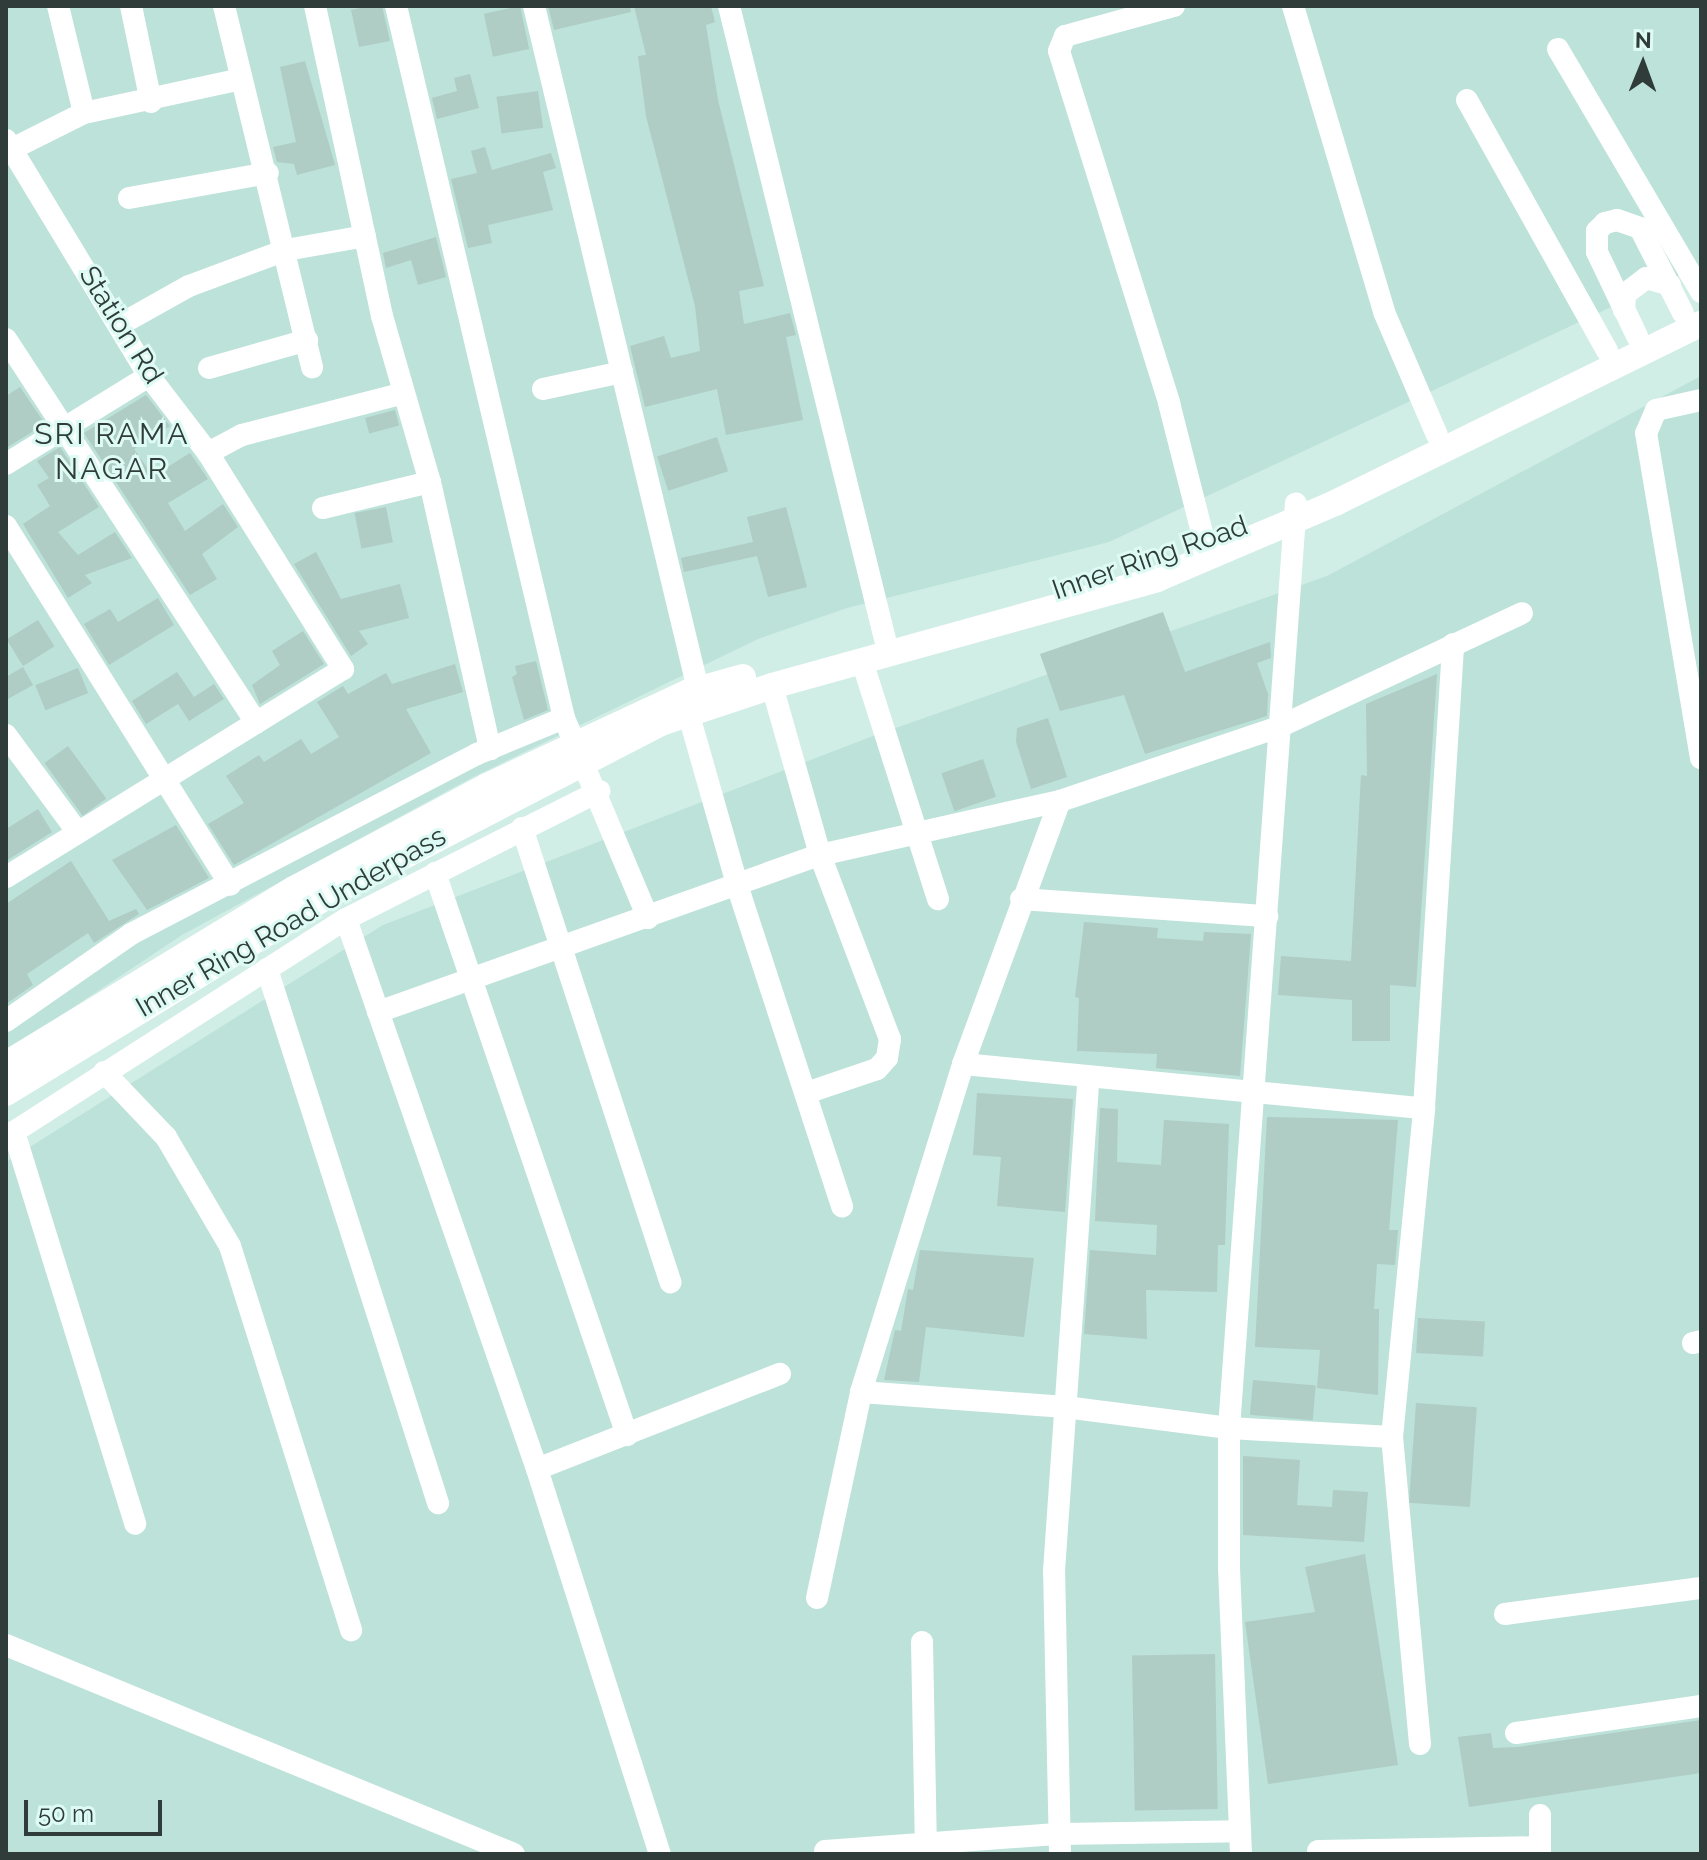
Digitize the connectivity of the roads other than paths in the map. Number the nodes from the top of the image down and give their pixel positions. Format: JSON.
{"nodes":[{"id":1,"x":58,"y":6,"type":"edge"},
{"id":2,"x":131,"y":6,"type":"edge"},
{"id":3,"x":224,"y":6,"type":"edge"},
{"id":4,"x":315,"y":6,"type":"edge"},
{"id":5,"x":396,"y":6,"type":"edge"},
{"id":6,"x":534,"y":6,"type":"edge"},
{"id":7,"x":729,"y":6,"type":"edge"},
{"id":8,"x":1174,"y":6,"type":"edge"},
{"id":9,"x":1293,"y":6,"type":"edge"},
{"id":10,"x":1558,"y":49,"type":"dead end"},
{"id":11,"x":241,"y":79,"type":"junction"},
{"id":12,"x":1467,"y":100,"type":"dead end"},
{"id":13,"x":151,"y":102,"type":"junction"},
{"id":14,"x":84,"y":113,"type":"junction"},
{"id":15,"x":9,"y":145,"type":"edge"},
{"id":16,"x":268,"y":173,"type":"junction"},
{"id":17,"x":129,"y":198,"type":"dead end"},
{"id":18,"x":365,"y":236,"type":"junction"},
{"id":19,"x":286,"y":250,"type":"junction"},
{"id":20,"x":1670,"y":285,"type":"junction"},
{"id":21,"x":1701,"y":292,"type":"edge"},
{"id":22,"x":1624,"y":310,"type":"junction"},
{"id":23,"x":1695,"y":314,"type":"edge"},
{"id":24,"x":121,"y":324,"type":"junction"},
{"id":25,"x":1637,"y":336,"type":"junction"},
{"id":26,"x":6,"y":339,"type":"edge"},
{"id":27,"x":307,"y":340,"type":"junction"},
{"id":28,"x":1607,"y":350,"type":"junction"},
{"id":29,"x":312,"y":367,"type":"dead end"},
{"id":30,"x":209,"y":368,"type":"dead end"},
{"id":31,"x":622,"y":372,"type":"junction"},
{"id":32,"x":149,"y":376,"type":"junction"},
{"id":33,"x":543,"y":389,"type":"dead end"},
{"id":34,"x":404,"y":393,"type":"junction"},
{"id":35,"x":1701,"y":400,"type":"edge"},
{"id":36,"x":61,"y":430,"type":"junction"},
{"id":37,"x":1437,"y":435,"type":"junction"},
{"id":38,"x":208,"y":453,"type":"junction"},
{"id":39,"x":6,"y":464,"type":"edge"},
{"id":40,"x":430,"y":482,"type":"junction"},
{"id":41,"x":323,"y":508,"type":"dead end"},
{"id":42,"x":1295,"y":511,"type":"junction"},
{"id":43,"x":6,"y":526,"type":"edge"},
{"id":44,"x":1205,"y":544,"type":"junction"},
{"id":45,"x":1522,"y":613,"type":"dead end"},
{"id":46,"x":885,"y":639,"type":"junction"},
{"id":47,"x":1453,"y":644,"type":"junction"},
{"id":48,"x":862,"y":661,"type":"junction"},
{"id":49,"x":772,"y":686,"type":"junction"},
{"id":50,"x":693,"y":701,"type":"junction"},
{"id":51,"x":256,"y":723,"type":"junction"},
{"id":52,"x":1281,"y":726,"type":"junction"},
{"id":53,"x":6,"y":735,"type":"edge"},
{"id":54,"x":573,"y":740,"type":"junction"},
{"id":55,"x":490,"y":749,"type":"junction"},
{"id":56,"x":1701,"y":758,"type":"edge"},
{"id":57,"x":167,"y":780,"type":"junction"},
{"id":58,"x":599,"y":791,"type":"junction"},
{"id":59,"x":1060,"y":801,"type":"junction"},
{"id":60,"x":522,"y":828,"type":"junction"},
{"id":61,"x":76,"y":830,"type":"junction"},
{"id":62,"x":913,"y":834,"type":"junction"},
{"id":63,"x":820,"y":855,"type":"junction"},
{"id":64,"x":435,"y":873,"type":"junction"},
{"id":65,"x":6,"y":877,"type":"edge"},
{"id":66,"x":230,"y":885,"type":"junction"},
{"id":67,"x":738,"y":888,"type":"junction"},
{"id":68,"x":938,"y":899,"type":"dead end"},
{"id":69,"x":1021,"y":899,"type":"junction"},
{"id":70,"x":1267,"y":916,"type":"junction"},
{"id":71,"x":648,"y":918,"type":"junction"},
{"id":72,"x":346,"y":919,"type":"junction"},
{"id":73,"x":559,"y":946,"type":"junction"},
{"id":74,"x":267,"y":969,"type":"junction"},
{"id":75,"x":469,"y":978,"type":"junction"},
{"id":76,"x":378,"y":1012,"type":"junction"},
{"id":77,"x":6,"y":1021,"type":"edge"},
{"id":78,"x":6,"y":1064,"type":"edge"},
{"id":79,"x":963,"y":1064,"type":"junction"},
{"id":80,"x":104,"y":1072,"type":"junction"},
{"id":81,"x":1088,"y":1080,"type":"junction"},
{"id":82,"x":6,"y":1093,"type":"edge"},
{"id":83,"x":806,"y":1093,"type":"junction"},
{"id":84,"x":1250,"y":1094,"type":"junction"},
{"id":85,"x":1424,"y":1108,"type":"junction"},
{"id":86,"x":10,"y":1134,"type":"edge"},
{"id":87,"x":842,"y":1206,"type":"dead end"},
{"id":88,"x":670,"y":1282,"type":"dead end"},
{"id":89,"x":780,"y":1374,"type":"dead end"},
{"id":90,"x":861,"y":1392,"type":"junction"},
{"id":91,"x":1065,"y":1407,"type":"junction"},
{"id":92,"x":1229,"y":1428,"type":"junction"},
{"id":93,"x":627,"y":1435,"type":"junction"},
{"id":94,"x":1392,"y":1437,"type":"junction"},
{"id":95,"x":537,"y":1469,"type":"junction"},
{"id":96,"x":438,"y":1503,"type":"dead end"},
{"id":97,"x":135,"y":1524,"type":"dead end"},
{"id":98,"x":1701,"y":1588,"type":"edge"},
{"id":99,"x":817,"y":1598,"type":"dead end"},
{"id":100,"x":1505,"y":1614,"type":"dead end"},
{"id":101,"x":351,"y":1630,"type":"dead end"},
{"id":102,"x":922,"y":1642,"type":"dead end"},
{"id":103,"x":6,"y":1645,"type":"edge"},
{"id":104,"x":1701,"y":1706,"type":"edge"},
{"id":105,"x":1516,"y":1733,"type":"dead end"},
{"id":106,"x":1420,"y":1744,"type":"dead end"},
{"id":107,"x":1540,"y":1815,"type":"dead end"},
{"id":108,"x":1240,"y":1831,"type":"junction"},
{"id":109,"x":1060,"y":1844,"type":"edge"},
{"id":110,"x":926,"y":1849,"type":"edge"},
{"id":111,"x":825,"y":1851,"type":"dead end"},
{"id":112,"x":1318,"y":1851,"type":"dead end"},
{"id":113,"x":1540,"y":1851,"type":"edge"},
{"id":114,"x":514,"y":1854,"type":"edge"},
{"id":115,"x":660,"y":1854,"type":"edge"},
{"id":116,"x":1241,"y":1854,"type":"edge"}],
"edges":[{"from":1,"to":14,"type":"street"},
{"from":2,"to":13,"type":"street"},
{"from":3,"to":11,"type":"street"},
{"from":4,"to":18,"type":"street"},
{"from":5,"to":54,"type":"street"},
{"from":6,"to":31,"type":"street"},
{"from":7,"to":46,"type":"street"},
{"from":8,"to":44,"type":"street"},
{"from":9,"to":37,"type":"street"},
{"from":10,"to":21,"type":"street"},
{"from":11,"to":13,"type":"street"},
{"from":11,"to":16,"type":"street"},
{"from":12,"to":28,"type":"street"},
{"from":13,"to":14,"type":"street"},
{"from":14,"to":15,"type":"street"},
{"from":15,"to":24,"type":"street","name":"Station Rd"},
{"from":16,"to":17,"type":"street"},
{"from":16,"to":19,"type":"street"},
{"from":18,"to":19,"type":"street"},
{"from":18,"to":34,"type":"street"},
{"from":19,"to":24,"type":"street"},
{"from":19,"to":27,"type":"street"},
{"from":20,"to":22,"type":"street"},
{"from":20,"to":22,"type":"street"},
{"from":20,"to":23,"type":"street"},
{"from":22,"to":25,"type":"street"},
{"from":23,"to":25,"type":"main road","name":"Inner Ring Road"},
{"from":23,"to":42,"type":"main road","name":"Inner Ring Road"},
{"from":24,"to":32,"type":"street","name":"Station Rd"},
{"from":25,"to":28,"type":"main road","name":"Inner Ring Road"},
{"from":26,"to":36,"type":"street"},
{"from":27,"to":29,"type":"street"},
{"from":27,"to":30,"type":"street"},
{"from":28,"to":37,"type":"main road","name":"Inner Ring Road"},
{"from":31,"to":33,"type":"street"},
{"from":31,"to":50,"type":"street"},
{"from":32,"to":36,"type":"street"},
{"from":32,"to":38,"type":"street","name":"Station Rd"},
{"from":34,"to":38,"type":"street"},
{"from":34,"to":40,"type":"street"},
{"from":35,"to":56,"type":"street"},
{"from":36,"to":39,"type":"street"},
{"from":36,"to":51,"type":"street"},
{"from":37,"to":42,"type":"main road","name":"Inner Ring Road"},
{"from":38,"to":51,"type":"street","name":"Station Rd"},
{"from":40,"to":41,"type":"street"},
{"from":40,"to":55,"type":"street"},
{"from":42,"to":44,"type":"main road","name":"Inner Ring Road"},
{"from":42,"to":48,"type":"main road","name":"Inner Ring Road"},
{"from":42,"to":52,"type":"street"},
{"from":43,"to":57,"type":"street"},
{"from":44,"to":46,"type":"main road","name":"Inner Ring Road"},
{"from":45,"to":47,"type":"street"},
{"from":46,"to":50,"type":"main road","name":"Inner Ring Road"},
{"from":47,"to":52,"type":"street"},
{"from":47,"to":85,"type":"street"},
{"from":48,"to":49,"type":"main road","name":"Inner Ring Road"},
{"from":48,"to":62,"type":"street"},
{"from":49,"to":50,"type":"main road","name":"Inner Ring Road"},
{"from":49,"to":63,"type":"street"},
{"from":50,"to":54,"type":"main road","name":"Inner Ring Road"},
{"from":50,"to":67,"type":"street"},
{"from":51,"to":57,"type":"street"},
{"from":52,"to":59,"type":"street"},
{"from":52,"to":70,"type":"street"},
{"from":53,"to":61,"type":"street"},
{"from":54,"to":55,"type":"street"},
{"from":54,"to":58,"type":"street"},
{"from":54,"to":78,"type":"main road","name":"Inner Ring Road Underpass"},
{"from":54,"to":82,"type":"main road","name":"Inner Ring Road Underpass"},
{"from":55,"to":66,"type":"street"},
{"from":57,"to":61,"type":"street"},
{"from":57,"to":66,"type":"street"},
{"from":58,"to":60,"type":"street"},
{"from":58,"to":71,"type":"street"},
{"from":59,"to":62,"type":"street"},
{"from":59,"to":69,"type":"street"},
{"from":60,"to":64,"type":"street"},
{"from":60,"to":73,"type":"street"},
{"from":61,"to":65,"type":"street"},
{"from":62,"to":63,"type":"street"},
{"from":62,"to":68,"type":"street"},
{"from":63,"to":67,"type":"street"},
{"from":63,"to":83,"type":"street"},
{"from":64,"to":72,"type":"street"},
{"from":64,"to":75,"type":"street"},
{"from":66,"to":77,"type":"street"},
{"from":67,"to":71,"type":"street"},
{"from":67,"to":83,"type":"street"},
{"from":69,"to":70,"type":"street"},
{"from":69,"to":79,"type":"street"},
{"from":70,"to":84,"type":"street"},
{"from":71,"to":73,"type":"street"},
{"from":72,"to":74,"type":"street"},
{"from":72,"to":76,"type":"street"},
{"from":73,"to":75,"type":"street"},
{"from":73,"to":88,"type":"street"},
{"from":74,"to":80,"type":"street"},
{"from":74,"to":96,"type":"street"},
{"from":75,"to":76,"type":"street"},
{"from":75,"to":93,"type":"street"},
{"from":76,"to":95,"type":"street"},
{"from":79,"to":81,"type":"street"},
{"from":79,"to":90,"type":"street"},
{"from":80,"to":86,"type":"street"},
{"from":80,"to":101,"type":"street"},
{"from":81,"to":84,"type":"street"},
{"from":81,"to":91,"type":"street"},
{"from":83,"to":87,"type":"street"},
{"from":84,"to":85,"type":"street"},
{"from":84,"to":92,"type":"street"},
{"from":85,"to":94,"type":"street"},
{"from":86,"to":97,"type":"street"},
{"from":89,"to":93,"type":"street"},
{"from":90,"to":91,"type":"street"},
{"from":90,"to":99,"type":"street"},
{"from":91,"to":92,"type":"street"},
{"from":91,"to":109,"type":"street"},
{"from":92,"to":94,"type":"street"},
{"from":92,"to":108,"type":"street"},
{"from":93,"to":95,"type":"street"},
{"from":94,"to":106,"type":"street"},
{"from":95,"to":115,"type":"street"},
{"from":98,"to":100,"type":"street"},
{"from":102,"to":110,"type":"street"},
{"from":103,"to":114,"type":"street"},
{"from":104,"to":105,"type":"street"},
{"from":107,"to":113,"type":"street"},
{"from":108,"to":109,"type":"street"},
{"from":108,"to":116,"type":"street"},
{"from":109,"to":110,"type":"street"},
{"from":110,"to":111,"type":"street"},
{"from":112,"to":113,"type":"street"}]}
